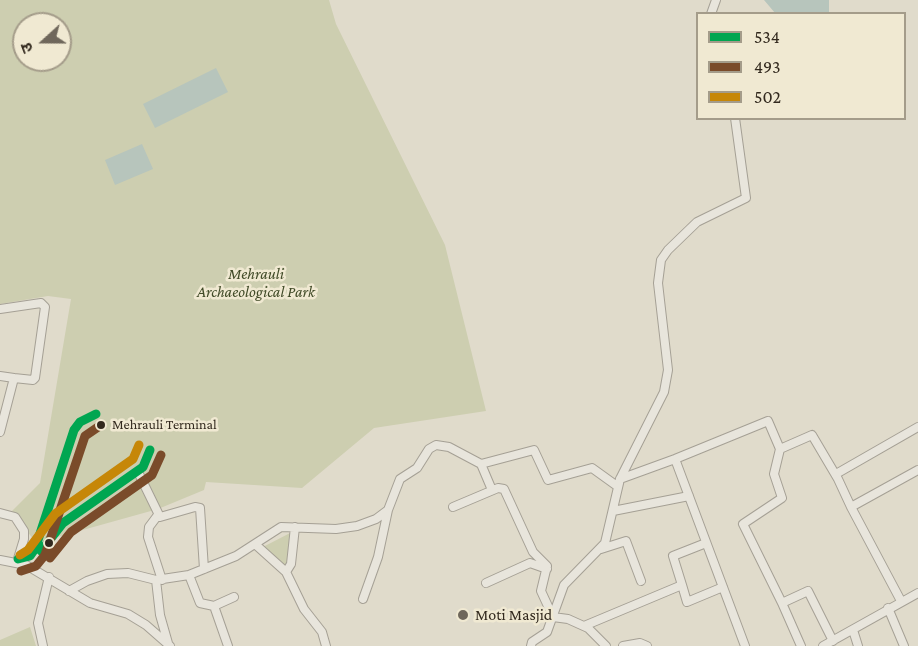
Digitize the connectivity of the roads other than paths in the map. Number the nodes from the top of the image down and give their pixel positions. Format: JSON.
{"nodes":[{"id":1,"x":735,"y":120,"type":"edge"},
{"id":2,"x":0,"y":309,"type":"edge"},
{"id":3,"x":0,"y":376,"type":"edge"},
{"id":4,"x":14,"y":378,"type":"junction"},
{"id":5,"x":918,"y":427,"type":"edge"},
{"id":6,"x":0,"y":432,"type":"edge"},
{"id":7,"x":780,"y":449,"type":"junction"},
{"id":8,"x":675,"y":459,"type":"junction"},
{"id":9,"x":481,"y":464,"type":"junction"},
{"id":10,"x":918,"y":470,"type":"edge"},
{"id":11,"x":138,"y":472,"type":"dead end"},
{"id":12,"x":836,"y":474,"type":"junction"},
{"id":13,"x":619,"y":482,"type":"junction"},
{"id":14,"x":492,"y":490,"type":"junction"},
{"id":15,"x":689,"y":496,"type":"junction"},
{"id":16,"x":453,"y":507,"type":"dead end"},
{"id":17,"x":850,"y":507,"type":"junction"},
{"id":18,"x":388,"y":510,"type":"junction"},
{"id":19,"x":613,"y":511,"type":"junction"},
{"id":20,"x":0,"y":513,"type":"edge"},
{"id":21,"x":158,"y":515,"type":"junction"},
{"id":22,"x":295,"y":527,"type":"junction"},
{"id":23,"x":706,"y":543,"type":"junction"},
{"id":24,"x":256,"y":545,"type":"junction"},
{"id":25,"x":600,"y":550,"type":"junction"},
{"id":26,"x":0,"y":560,"type":"edge"},
{"id":27,"x":17,"y":562,"type":"junction"},
{"id":28,"x":547,"y":569,"type":"junction"},
{"id":29,"x":204,"y":570,"type":"junction"},
{"id":30,"x":286,"y":572,"type":"junction"},
{"id":31,"x":189,"y":575,"type":"junction"},
{"id":32,"x":49,"y":577,"type":"junction"},
{"id":33,"x":159,"y":580,"type":"junction"},
{"id":34,"x":642,"y":581,"type":"dead end"},
{"id":35,"x":486,"y":583,"type":"dead end"},
{"id":36,"x":682,"y":585,"type":"junction"},
{"id":37,"x":723,"y":586,"type":"junction"},
{"id":38,"x":69,"y":591,"type":"junction"},
{"id":39,"x":918,"y":593,"type":"edge"},
{"id":40,"x":234,"y":597,"type":"dead end"},
{"id":41,"x":363,"y":599,"type":"dead end"},
{"id":42,"x":901,"y":602,"type":"junction"},
{"id":43,"x":782,"y":603,"type":"junction"},
{"id":44,"x":213,"y":606,"type":"junction"},
{"id":45,"x":888,"y":608,"type":"junction"},
{"id":46,"x":553,"y":617,"type":"junction"},
{"id":47,"x":584,"y":626,"type":"junction"},
{"id":48,"x":853,"y":630,"type":"junction"},
{"id":49,"x":833,"y":641,"type":"junction"},
{"id":50,"x":169,"y":645,"type":"edge"},
{"id":51,"x":43,"y":646,"type":"edge"},
{"id":52,"x":228,"y":646,"type":"edge"},
{"id":53,"x":326,"y":646,"type":"edge"},
{"id":54,"x":531,"y":646,"type":"edge"},
{"id":55,"x":606,"y":646,"type":"edge"},
{"id":56,"x":623,"y":646,"type":"edge"},
{"id":57,"x":647,"y":646,"type":"edge"},
{"id":58,"x":745,"y":646,"type":"edge"},
{"id":59,"x":801,"y":646,"type":"edge"},
{"id":60,"x":823,"y":646,"type":"edge"},
{"id":61,"x":858,"y":646,"type":"edge"},
{"id":62,"x":904,"y":646,"type":"edge"}],
"edges":[{"from":1,"to":13,"type":"street"},
{"from":2,"to":4,"type":"street"},
{"from":3,"to":4,"type":"street"},
{"from":4,"to":6,"type":"street"},
{"from":5,"to":12,"type":"street"},
{"from":7,"to":8,"type":"street"},
{"from":7,"to":12,"type":"street"},
{"from":7,"to":43,"type":"street"},
{"from":8,"to":13,"type":"street"},
{"from":8,"to":15,"type":"street"},
{"from":9,"to":13,"type":"street"},
{"from":9,"to":14,"type":"street"},
{"from":9,"to":18,"type":"street"},
{"from":10,"to":17,"type":"street"},
{"from":11,"to":21,"type":"street"},
{"from":12,"to":17,"type":"street"},
{"from":13,"to":19,"type":"street"},
{"from":14,"to":16,"type":"street"},
{"from":14,"to":28,"type":"street"},
{"from":15,"to":19,"type":"street"},
{"from":15,"to":23,"type":"street"},
{"from":17,"to":42,"type":"street"},
{"from":18,"to":22,"type":"street"},
{"from":18,"to":41,"type":"street"},
{"from":19,"to":25,"type":"street"},
{"from":20,"to":27,"type":"street"},
{"from":21,"to":29,"type":"street"},
{"from":21,"to":33,"type":"street"},
{"from":22,"to":24,"type":"street"},
{"from":22,"to":30,"type":"street"},
{"from":23,"to":36,"type":"street"},
{"from":23,"to":37,"type":"street"},
{"from":24,"to":29,"type":"street"},
{"from":24,"to":30,"type":"street"},
{"from":25,"to":34,"type":"street"},
{"from":25,"to":46,"type":"street"},
{"from":26,"to":27,"type":"street"},
{"from":27,"to":32,"type":"street"},
{"from":28,"to":35,"type":"street"},
{"from":28,"to":46,"type":"street"},
{"from":29,"to":31,"type":"street"},
{"from":30,"to":53,"type":"street"},
{"from":31,"to":33,"type":"street"},
{"from":31,"to":44,"type":"street"},
{"from":32,"to":38,"type":"street"},
{"from":32,"to":51,"type":"street"},
{"from":33,"to":38,"type":"street"},
{"from":33,"to":50,"type":"street"},
{"from":36,"to":37,"type":"street"},
{"from":36,"to":47,"type":"street"},
{"from":37,"to":58,"type":"street"},
{"from":38,"to":50,"type":"street"},
{"from":39,"to":42,"type":"street"},
{"from":40,"to":44,"type":"street"},
{"from":42,"to":45,"type":"street"},
{"from":43,"to":49,"type":"street"},
{"from":43,"to":59,"type":"street"},
{"from":44,"to":52,"type":"street"},
{"from":45,"to":48,"type":"street"},
{"from":45,"to":62,"type":"street"},
{"from":46,"to":47,"type":"street"},
{"from":46,"to":54,"type":"street"},
{"from":47,"to":55,"type":"street"},
{"from":48,"to":49,"type":"street"},
{"from":48,"to":61,"type":"street"},
{"from":49,"to":60,"type":"street"},
{"from":56,"to":57,"type":"street"}]}
